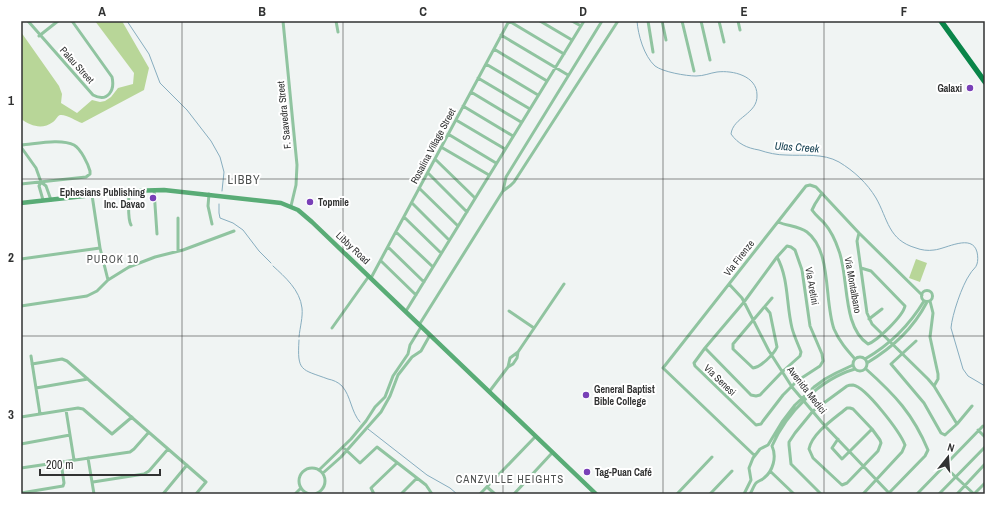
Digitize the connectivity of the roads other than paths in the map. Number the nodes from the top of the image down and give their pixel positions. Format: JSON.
{"nodes":[{"id":1,"x":28,"y":21,"type":"edge"},
{"id":2,"x":58,"y":21,"type":"edge"},
{"id":3,"x":72,"y":21,"type":"edge"},
{"id":4,"x":283,"y":21,"type":"edge"},
{"id":5,"x":336,"y":21,"type":"edge"},
{"id":6,"x":509,"y":21,"type":"edge"},
{"id":7,"x":540,"y":21,"type":"edge"},
{"id":8,"x":572,"y":21,"type":"edge"},
{"id":9,"x":584,"y":21,"type":"edge"},
{"id":10,"x":602,"y":21,"type":"edge"},
{"id":11,"x":618,"y":21,"type":"edge"},
{"id":12,"x":648,"y":21,"type":"edge"},
{"id":13,"x":662,"y":21,"type":"edge"},
{"id":14,"x":682,"y":21,"type":"edge"},
{"id":15,"x":701,"y":21,"type":"edge"},
{"id":16,"x":719,"y":21,"type":"edge"},
{"id":17,"x":738,"y":21,"type":"edge"},
{"id":18,"x":942,"y":21,"type":"edge"},
{"id":19,"x":580,"y":26,"type":"junction"},
{"id":20,"x":740,"y":30,"type":"dead end"},
{"id":21,"x":338,"y":32,"type":"dead end"},
{"id":22,"x":501,"y":35,"type":"junction"},
{"id":23,"x":39,"y":36,"type":"junction"},
{"id":24,"x":572,"y":40,"type":"junction"},
{"id":25,"x":666,"y":40,"type":"dead end"},
{"id":26,"x":724,"y":42,"type":"dead end"},
{"id":27,"x":494,"y":49,"type":"junction"},
{"id":28,"x":653,"y":52,"type":"dead end"},
{"id":29,"x":564,"y":54,"type":"junction"},
{"id":30,"x":710,"y":60,"type":"dead end"},
{"id":31,"x":486,"y":64,"type":"junction"},
{"id":32,"x":555,"y":67,"type":"junction"},
{"id":33,"x":694,"y":71,"type":"dead end"},
{"id":34,"x":568,"y":75,"type":"junction"},
{"id":35,"x":478,"y":78,"type":"junction"},
{"id":36,"x":547,"y":81,"type":"junction"},
{"id":37,"x":985,"y":82,"type":"edge"},
{"id":38,"x":471,"y":92,"type":"junction"},
{"id":39,"x":538,"y":95,"type":"junction"},
{"id":40,"x":463,"y":106,"type":"junction"},
{"id":41,"x":530,"y":109,"type":"junction"},
{"id":42,"x":456,"y":120,"type":"junction"},
{"id":43,"x":521,"y":122,"type":"junction"},
{"id":44,"x":448,"y":134,"type":"junction"},
{"id":45,"x":513,"y":136,"type":"junction"},
{"id":46,"x":21,"y":146,"type":"edge"},
{"id":47,"x":442,"y":147,"type":"junction"},
{"id":48,"x":505,"y":149,"type":"junction"},
{"id":49,"x":435,"y":159,"type":"junction"},
{"id":50,"x":496,"y":163,"type":"junction"},
{"id":51,"x":428,"y":173,"type":"junction"},
{"id":52,"x":489,"y":175,"type":"junction"},
{"id":53,"x":41,"y":182,"type":"junction"},
{"id":54,"x":21,"y":184,"type":"edge"},
{"id":55,"x":420,"y":188,"type":"junction"},
{"id":56,"x":154,"y":189,"type":"junction"},
{"id":57,"x":129,"y":191,"type":"junction"},
{"id":58,"x":503,"y":191,"type":"junction"},
{"id":59,"x":822,"y":193,"type":"junction"},
{"id":60,"x":209,"y":194,"type":"junction"},
{"id":61,"x":92,"y":195,"type":"junction"},
{"id":62,"x":475,"y":198,"type":"junction"},
{"id":63,"x":43,"y":200,"type":"junction"},
{"id":64,"x":51,"y":200,"type":"junction"},
{"id":65,"x":21,"y":203,"type":"edge"},
{"id":66,"x":412,"y":203,"type":"junction"},
{"id":67,"x":291,"y":206,"type":"junction"},
{"id":68,"x":467,"y":212,"type":"junction"},
{"id":69,"x":404,"y":217,"type":"junction"},
{"id":70,"x":178,"y":218,"type":"dead end"},
{"id":71,"x":778,"y":222,"type":"junction"},
{"id":72,"x":212,"y":224,"type":"dead end"},
{"id":73,"x":131,"y":225,"type":"dead end"},
{"id":74,"x":458,"y":226,"type":"junction"},
{"id":75,"x":234,"y":231,"type":"dead end"},
{"id":76,"x":396,"y":232,"type":"junction"},
{"id":77,"x":859,"y":233,"type":"junction"},
{"id":78,"x":157,"y":234,"type":"dead end"},
{"id":79,"x":450,"y":240,"type":"junction"},
{"id":80,"x":388,"y":247,"type":"junction"},
{"id":81,"x":100,"y":248,"type":"junction"},
{"id":82,"x":178,"y":251,"type":"junction"},
{"id":83,"x":441,"y":254,"type":"junction"},
{"id":84,"x":777,"y":257,"type":"junction"},
{"id":85,"x":21,"y":259,"type":"edge"},
{"id":86,"x":381,"y":261,"type":"junction"},
{"id":87,"x":432,"y":268,"type":"junction"},
{"id":88,"x":861,"y":268,"type":"junction"},
{"id":89,"x":370,"y":277,"type":"junction"},
{"id":90,"x":108,"y":280,"type":"junction"},
{"id":91,"x":424,"y":282,"type":"junction"},
{"id":92,"x":564,"y":284,"type":"dead end"},
{"id":93,"x":728,"y":284,"type":"junction"},
{"id":94,"x":416,"y":295,"type":"junction"},
{"id":95,"x":922,"y":295,"type":"junction"},
{"id":96,"x":772,"y":298,"type":"dead end"},
{"id":97,"x":927,"y":301,"type":"junction"},
{"id":98,"x":744,"y":302,"type":"junction"},
{"id":99,"x":21,"y":306,"type":"edge"},
{"id":100,"x":765,"y":307,"type":"junction"},
{"id":101,"x":882,"y":309,"type":"dead end"},
{"id":102,"x":406,"y":311,"type":"junction"},
{"id":103,"x":509,"y":311,"type":"dead end"},
{"id":104,"x":869,"y":319,"type":"junction"},
{"id":105,"x":753,"y":322,"type":"junction"},
{"id":106,"x":420,"y":326,"type":"junction"},
{"id":107,"x":332,"y":328,"type":"dead end"},
{"id":108,"x":534,"y":328,"type":"junction"},
{"id":109,"x":882,"y":334,"type":"junction"},
{"id":110,"x":430,"y":336,"type":"junction"},
{"id":111,"x":916,"y":341,"type":"dead end"},
{"id":112,"x":892,"y":344,"type":"junction"},
{"id":113,"x":705,"y":348,"type":"junction"},
{"id":114,"x":903,"y":353,"type":"junction"},
{"id":115,"x":408,"y":354,"type":"junction"},
{"id":116,"x":771,"y":355,"type":"junction"},
{"id":117,"x":31,"y":356,"type":"dead end"},
{"id":118,"x":412,"y":357,"type":"junction"},
{"id":119,"x":855,"y":360,"type":"junction"},
{"id":120,"x":866,"y":361,"type":"junction"},
{"id":121,"x":32,"y":364,"type":"junction"},
{"id":122,"x":853,"y":365,"type":"junction"},
{"id":123,"x":855,"y":369,"type":"junction"},
{"id":124,"x":866,"y":369,"type":"junction"},
{"id":125,"x":782,"y":372,"type":"junction"},
{"id":126,"x":88,"y":379,"type":"junction"},
{"id":127,"x":792,"y":386,"type":"junction"},
{"id":128,"x":934,"y":386,"type":"junction"},
{"id":129,"x":36,"y":388,"type":"junction"},
{"id":130,"x":489,"y":392,"type":"junction"},
{"id":131,"x":803,"y":400,"type":"junction"},
{"id":132,"x":972,"y":406,"type":"dead end"},
{"id":133,"x":66,"y":410,"type":"junction"},
{"id":134,"x":813,"y":412,"type":"junction"},
{"id":135,"x":40,"y":414,"type":"junction"},
{"id":136,"x":21,"y":417,"type":"edge"},
{"id":137,"x":132,"y":417,"type":"junction"},
{"id":138,"x":957,"y":424,"type":"junction"},
{"id":139,"x":825,"y":426,"type":"junction"},
{"id":140,"x":983,"y":426,"type":"dead end"},
{"id":141,"x":872,"y":429,"type":"junction"},
{"id":142,"x":978,"y":430,"type":"junction"},
{"id":143,"x":149,"y":432,"type":"junction"},
{"id":144,"x":70,"y":436,"type":"junction"},
{"id":145,"x":535,"y":437,"type":"junction"},
{"id":146,"x":985,"y":437,"type":"edge"},
{"id":147,"x":838,"y":439,"type":"junction"},
{"id":148,"x":21,"y":444,"type":"edge"},
{"id":149,"x":770,"y":446,"type":"junction"},
{"id":150,"x":343,"y":447,"type":"junction"},
{"id":151,"x":985,"y":447,"type":"edge"},
{"id":152,"x":168,"y":449,"type":"junction"},
{"id":153,"x":347,"y":450,"type":"junction"},
{"id":154,"x":850,"y":452,"type":"junction"},
{"id":155,"x":552,"y":453,"type":"junction"},
{"id":156,"x":754,"y":456,"type":"junction"},
{"id":157,"x":88,"y":458,"type":"junction"},
{"id":158,"x":712,"y":458,"type":"dead end"},
{"id":159,"x":74,"y":460,"type":"junction"},
{"id":160,"x":60,"y":462,"type":"junction"},
{"id":161,"x":397,"y":463,"type":"junction"},
{"id":162,"x":985,"y":464,"type":"edge"},
{"id":163,"x":187,"y":465,"type":"junction"},
{"id":164,"x":863,"y":466,"type":"junction"},
{"id":165,"x":944,"y":466,"type":"junction"},
{"id":166,"x":21,"y":468,"type":"edge"},
{"id":167,"x":319,"y":470,"type":"junction"},
{"id":168,"x":770,"y":470,"type":"junction"},
{"id":169,"x":732,"y":471,"type":"dead end"},
{"id":170,"x":323,"y":474,"type":"junction"},
{"id":171,"x":955,"y":477,"type":"junction"},
{"id":172,"x":417,"y":478,"type":"junction"},
{"id":173,"x":876,"y":479,"type":"junction"},
{"id":174,"x":751,"y":480,"type":"junction"},
{"id":175,"x":93,"y":482,"type":"junction"},
{"id":176,"x":756,"y":482,"type":"junction"},
{"id":177,"x":985,"y":483,"type":"edge"},
{"id":178,"x":487,"y":486,"type":"junction"},
{"id":179,"x":965,"y":486,"type":"junction"},
{"id":180,"x":301,"y":488,"type":"junction"},
{"id":181,"x":321,"y":490,"type":"junction"},
{"id":182,"x":21,"y":493,"type":"edge"},
{"id":183,"x":303,"y":493,"type":"edge"},
{"id":184,"x":592,"y":493,"type":"edge"},
{"id":185,"x":888,"y":493,"type":"edge"},
{"id":186,"x":94,"y":494,"type":"edge"},
{"id":187,"x":163,"y":494,"type":"edge"},
{"id":188,"x":196,"y":494,"type":"edge"},
{"id":189,"x":295,"y":494,"type":"edge"},
{"id":190,"x":316,"y":494,"type":"edge"},
{"id":191,"x":324,"y":494,"type":"edge"},
{"id":192,"x":374,"y":494,"type":"edge"},
{"id":193,"x":402,"y":494,"type":"edge"},
{"id":194,"x":432,"y":494,"type":"edge"},
{"id":195,"x":480,"y":494,"type":"edge"},
{"id":196,"x":495,"y":494,"type":"edge"},
{"id":197,"x":514,"y":494,"type":"edge"},
{"id":198,"x":677,"y":494,"type":"edge"},
{"id":199,"x":710,"y":494,"type":"edge"},
{"id":200,"x":747,"y":494,"type":"edge"},
{"id":201,"x":794,"y":494,"type":"edge"},
{"id":202,"x":821,"y":494,"type":"edge"},
{"id":203,"x":863,"y":494,"type":"edge"},
{"id":204,"x":917,"y":494,"type":"edge"},
{"id":205,"x":939,"y":494,"type":"edge"},
{"id":206,"x":957,"y":494,"type":"edge"},
{"id":207,"x":974,"y":494,"type":"edge"}],
"edges":[{"from":1,"to":23,"type":"street","name":"Palau Street"},
{"from":2,"to":23,"type":"street"},
{"from":3,"to":23,"type":"street","name":"Palau Street"},
{"from":4,"to":67,"type":"street","name":"F. Saavedra Street"},
{"from":5,"to":21,"type":"street"},
{"from":6,"to":22,"type":"street","name":"Rosalina Village Street"},
{"from":6,"to":29,"type":"street"},
{"from":7,"to":24,"type":"street"},
{"from":8,"to":19,"type":"street"},
{"from":9,"to":19,"type":"street"},
{"from":10,"to":34,"type":"street"},
{"from":11,"to":58,"type":"street"},
{"from":12,"to":28,"type":"street"},
{"from":13,"to":25,"type":"street"},
{"from":14,"to":33,"type":"street"},
{"from":15,"to":30,"type":"street"},
{"from":16,"to":26,"type":"street"},
{"from":17,"to":20,"type":"street"},
{"from":18,"to":37,"type":"highway"},
{"from":19,"to":24,"type":"street"},
{"from":22,"to":27,"type":"street","name":"Rosalina Village Street"},
{"from":22,"to":32,"type":"street"},
{"from":24,"to":29,"type":"street"},
{"from":27,"to":31,"type":"street","name":"Rosalina Village Street"},
{"from":27,"to":36,"type":"street"},
{"from":29,"to":32,"type":"street"},
{"from":31,"to":35,"type":"street","name":"Rosalina Village Street"},
{"from":31,"to":39,"type":"street"},
{"from":32,"to":34,"type":"street"},
{"from":32,"to":36,"type":"street"},
{"from":34,"to":58,"type":"street"},
{"from":35,"to":38,"type":"street","name":"Rosalina Village Street"},
{"from":35,"to":41,"type":"street"},
{"from":36,"to":39,"type":"street"},
{"from":38,"to":40,"type":"street","name":"Rosalina Village Street"},
{"from":38,"to":43,"type":"street"},
{"from":39,"to":41,"type":"street"},
{"from":40,"to":42,"type":"street","name":"Rosalina Village Street"},
{"from":40,"to":45,"type":"street"},
{"from":41,"to":43,"type":"street"},
{"from":42,"to":44,"type":"street","name":"Rosalina Village Street"},
{"from":42,"to":48,"type":"street"},
{"from":43,"to":45,"type":"street"},
{"from":44,"to":47,"type":"street","name":"Rosalina Village Street"},
{"from":44,"to":50,"type":"street"},
{"from":45,"to":48,"type":"street"},
{"from":46,"to":53,"type":"street"},
{"from":46,"to":53,"type":"street"},
{"from":47,"to":49,"type":"street","name":"Rosalina Village Street"},
{"from":47,"to":52,"type":"street"},
{"from":48,"to":50,"type":"street"},
{"from":49,"to":51,"type":"street","name":"Rosalina Village Street"},
{"from":49,"to":62,"type":"street"},
{"from":50,"to":52,"type":"street"},
{"from":51,"to":55,"type":"street","name":"Rosalina Village Street"},
{"from":51,"to":68,"type":"street"},
{"from":52,"to":62,"type":"street"},
{"from":53,"to":54,"type":"street"},
{"from":53,"to":63,"type":"street"},
{"from":53,"to":64,"type":"street"},
{"from":55,"to":66,"type":"street","name":"Rosalina Village Street"},
{"from":55,"to":74,"type":"street"},
{"from":56,"to":57,"type":"main road","name":"Libby Road"},
{"from":56,"to":60,"type":"main road","name":"Libby Road"},
{"from":56,"to":78,"type":"street"},
{"from":57,"to":61,"type":"main road","name":"Libby Road"},
{"from":57,"to":73,"type":"street"},
{"from":58,"to":106,"type":"street"},
{"from":59,"to":71,"type":"street","name":"Via Firenze"},
{"from":59,"to":77,"type":"street","name":"Via Firenze"},
{"from":59,"to":109,"type":"street","name":"Via Montalbano"},
{"from":60,"to":67,"type":"main road","name":"Libby Road"},
{"from":60,"to":72,"type":"street"},
{"from":61,"to":64,"type":"main road","name":"Libby Road"},
{"from":61,"to":81,"type":"street"},
{"from":62,"to":68,"type":"street"},
{"from":63,"to":64,"type":"main road","name":"Libby Road"},
{"from":63,"to":65,"type":"main road","name":"Libby Road"},
{"from":66,"to":69,"type":"street","name":"Rosalina Village Street"},
{"from":66,"to":79,"type":"street"},
{"from":67,"to":89,"type":"main road","name":"Libby Road"},
{"from":68,"to":74,"type":"street"},
{"from":69,"to":76,"type":"street","name":"Rosalina Village Street"},
{"from":69,"to":83,"type":"street"},
{"from":70,"to":82,"type":"street"},
{"from":71,"to":93,"type":"street","name":"Via Firenze"},
{"from":71,"to":119,"type":"street"},
{"from":74,"to":79,"type":"street"},
{"from":75,"to":82,"type":"street"},
{"from":76,"to":80,"type":"street","name":"Rosalina Village Street"},
{"from":76,"to":87,"type":"street"},
{"from":77,"to":88,"type":"street"},
{"from":77,"to":95,"type":"street","name":"Via Firenze"},
{"from":79,"to":83,"type":"street"},
{"from":80,"to":86,"type":"street","name":"Rosalina Village Street"},
{"from":80,"to":91,"type":"street"},
{"from":81,"to":85,"type":"street"},
{"from":81,"to":90,"type":"street"},
{"from":82,"to":90,"type":"street"},
{"from":83,"to":87,"type":"street"},
{"from":84,"to":98,"type":"street","name":"Via Aretini"},
{"from":84,"to":125,"type":"street"},
{"from":84,"to":127,"type":"street","name":"Via Aretini"},
{"from":86,"to":89,"type":"street","name":"Rosalina Village Street"},
{"from":86,"to":94,"type":"street"},
{"from":87,"to":91,"type":"street"},
{"from":88,"to":104,"type":"street"},
{"from":88,"to":109,"type":"street"},
{"from":89,"to":102,"type":"main road","name":"Libby Road"},
{"from":89,"to":107,"type":"street","name":"Rosalina Village Street"},
{"from":90,"to":99,"type":"street"},
{"from":91,"to":94,"type":"street"},
{"from":92,"to":108,"type":"street"},
{"from":93,"to":98,"type":"street","name":"Avenida Medici"},
{"from":93,"to":156,"type":"street","name":"Via Firenze"},
{"from":94,"to":102,"type":"street"},
{"from":95,"to":97,"type":"street"},
{"from":95,"to":97,"type":"street"},
{"from":96,"to":100,"type":"street"},
{"from":97,"to":112,"type":"street"},
{"from":97,"to":128,"type":"street"},
{"from":98,"to":105,"type":"street","name":"Avenida Medici"},
{"from":98,"to":113,"type":"street","name":"Via Senesi"},
{"from":100,"to":105,"type":"street"},
{"from":100,"to":116,"type":"street"},
{"from":101,"to":104,"type":"street"},
{"from":102,"to":106,"type":"main road","name":"Libby Road"},
{"from":103,"to":108,"type":"street"},
{"from":104,"to":109,"type":"street"},
{"from":105,"to":116,"type":"street","name":"Avenida Medici"},
{"from":105,"to":116,"type":"street"},
{"from":106,"to":110,"type":"main road","name":"Libby Road"},
{"from":106,"to":115,"type":"street"},
{"from":108,"to":130,"type":"street"},
{"from":109,"to":112,"type":"street"},
{"from":110,"to":118,"type":"street"},
{"from":110,"to":130,"type":"main road","name":"Libby Road"},
{"from":111,"to":114,"type":"street"},
{"from":112,"to":114,"type":"street"},
{"from":112,"to":120,"type":"street"},
{"from":113,"to":125,"type":"street"},
{"from":113,"to":127,"type":"street","name":"Via Senesi"},
{"from":114,"to":128,"type":"street"},
{"from":114,"to":138,"type":"street"},
{"from":115,"to":118,"type":"street"},
{"from":115,"to":150,"type":"street"},
{"from":116,"to":125,"type":"street","name":"Avenida Medici"},
{"from":117,"to":121,"type":"street"},
{"from":118,"to":153,"type":"street"},
{"from":119,"to":120,"type":"street"},
{"from":119,"to":122,"type":"street"},
{"from":120,"to":124,"type":"street"},
{"from":121,"to":126,"type":"street"},
{"from":121,"to":129,"type":"street"},
{"from":122,"to":123,"type":"street"},
{"from":122,"to":131,"type":"street"},
{"from":123,"to":124,"type":"street"},
{"from":123,"to":131,"type":"street"},
{"from":124,"to":185,"type":"street"},
{"from":125,"to":127,"type":"street","name":"Avenida Medici"},
{"from":126,"to":129,"type":"street"},
{"from":126,"to":137,"type":"street"},
{"from":127,"to":131,"type":"street","name":"Avenida Medici"},
{"from":128,"to":138,"type":"street"},
{"from":129,"to":135,"type":"street"},
{"from":130,"to":145,"type":"main road","name":"Libby Road"},
{"from":131,"to":134,"type":"street","name":"Avenida Medici"},
{"from":131,"to":149,"type":"street"},
{"from":132,"to":138,"type":"street"},
{"from":133,"to":135,"type":"street"},
{"from":133,"to":137,"type":"street"},
{"from":133,"to":144,"type":"street"},
{"from":134,"to":139,"type":"street","name":"Avenida Medici"},
{"from":134,"to":173,"type":"street"},
{"from":134,"to":202,"type":"street"},
{"from":135,"to":136,"type":"street"},
{"from":137,"to":143,"type":"street"},
{"from":139,"to":141,"type":"street"},
{"from":139,"to":147,"type":"street","name":"Avenida Medici"},
{"from":139,"to":164,"type":"street"},
{"from":140,"to":142,"type":"street"},
{"from":141,"to":154,"type":"street"},
{"from":141,"to":164,"type":"street"},
{"from":142,"to":146,"type":"street"},
{"from":142,"to":165,"type":"street"},
{"from":143,"to":152,"type":"street"},
{"from":143,"to":157,"type":"street"},
{"from":144,"to":148,"type":"street"},
{"from":144,"to":159,"type":"street"},
{"from":145,"to":155,"type":"main road","name":"Libby Road"},
{"from":145,"to":178,"type":"street"},
{"from":147,"to":154,"type":"street","name":"Avenida Medici"},
{"from":147,"to":154,"type":"street"},
{"from":149,"to":156,"type":"street"},
{"from":149,"to":168,"type":"street"},
{"from":150,"to":153,"type":"street"},
{"from":150,"to":167,"type":"street"},
{"from":151,"to":171,"type":"street"},
{"from":152,"to":163,"type":"street"},
{"from":152,"to":175,"type":"street"},
{"from":153,"to":161,"type":"street"},
{"from":153,"to":170,"type":"street"},
{"from":154,"to":164,"type":"street","name":"Avenida Medici"},
{"from":155,"to":184,"type":"main road","name":"Libby Road"},
{"from":155,"to":197,"type":"street"},
{"from":156,"to":174,"type":"street"},
{"from":157,"to":159,"type":"street"},
{"from":157,"to":175,"type":"street"},
{"from":158,"to":198,"type":"street"},
{"from":159,"to":160,"type":"street"},
{"from":160,"to":166,"type":"street"},
{"from":160,"to":182,"type":"street"},
{"from":161,"to":172,"type":"street"},
{"from":161,"to":192,"type":"street"},
{"from":162,"to":179,"type":"street"},
{"from":163,"to":187,"type":"street"},
{"from":163,"to":188,"type":"street"},
{"from":164,"to":173,"type":"street","name":"Avenida Medici"},
{"from":165,"to":171,"type":"street"},
{"from":165,"to":204,"type":"street"},
{"from":167,"to":170,"type":"street"},
{"from":167,"to":180,"type":"street"},
{"from":168,"to":176,"type":"street"},
{"from":168,"to":201,"type":"street"},
{"from":169,"to":199,"type":"street"},
{"from":170,"to":181,"type":"street"},
{"from":171,"to":179,"type":"street"},
{"from":171,"to":205,"type":"street"},
{"from":172,"to":193,"type":"street"},
{"from":172,"to":194,"type":"street"},
{"from":173,"to":185,"type":"street","name":"Avenida Medici"},
{"from":173,"to":203,"type":"street"},
{"from":174,"to":176,"type":"street"},
{"from":174,"to":200,"type":"street"},
{"from":175,"to":186,"type":"street"},
{"from":176,"to":200,"type":"street"},
{"from":177,"to":207,"type":"street"},
{"from":178,"to":195,"type":"street"},
{"from":178,"to":196,"type":"street"},
{"from":179,"to":206,"type":"street"},
{"from":179,"to":207,"type":"street"},
{"from":180,"to":183,"type":"street"},
{"from":180,"to":189,"type":"street"},
{"from":181,"to":190,"type":"street"},
{"from":181,"to":191,"type":"street"},
{"from":183,"to":190,"type":"street"}]}
